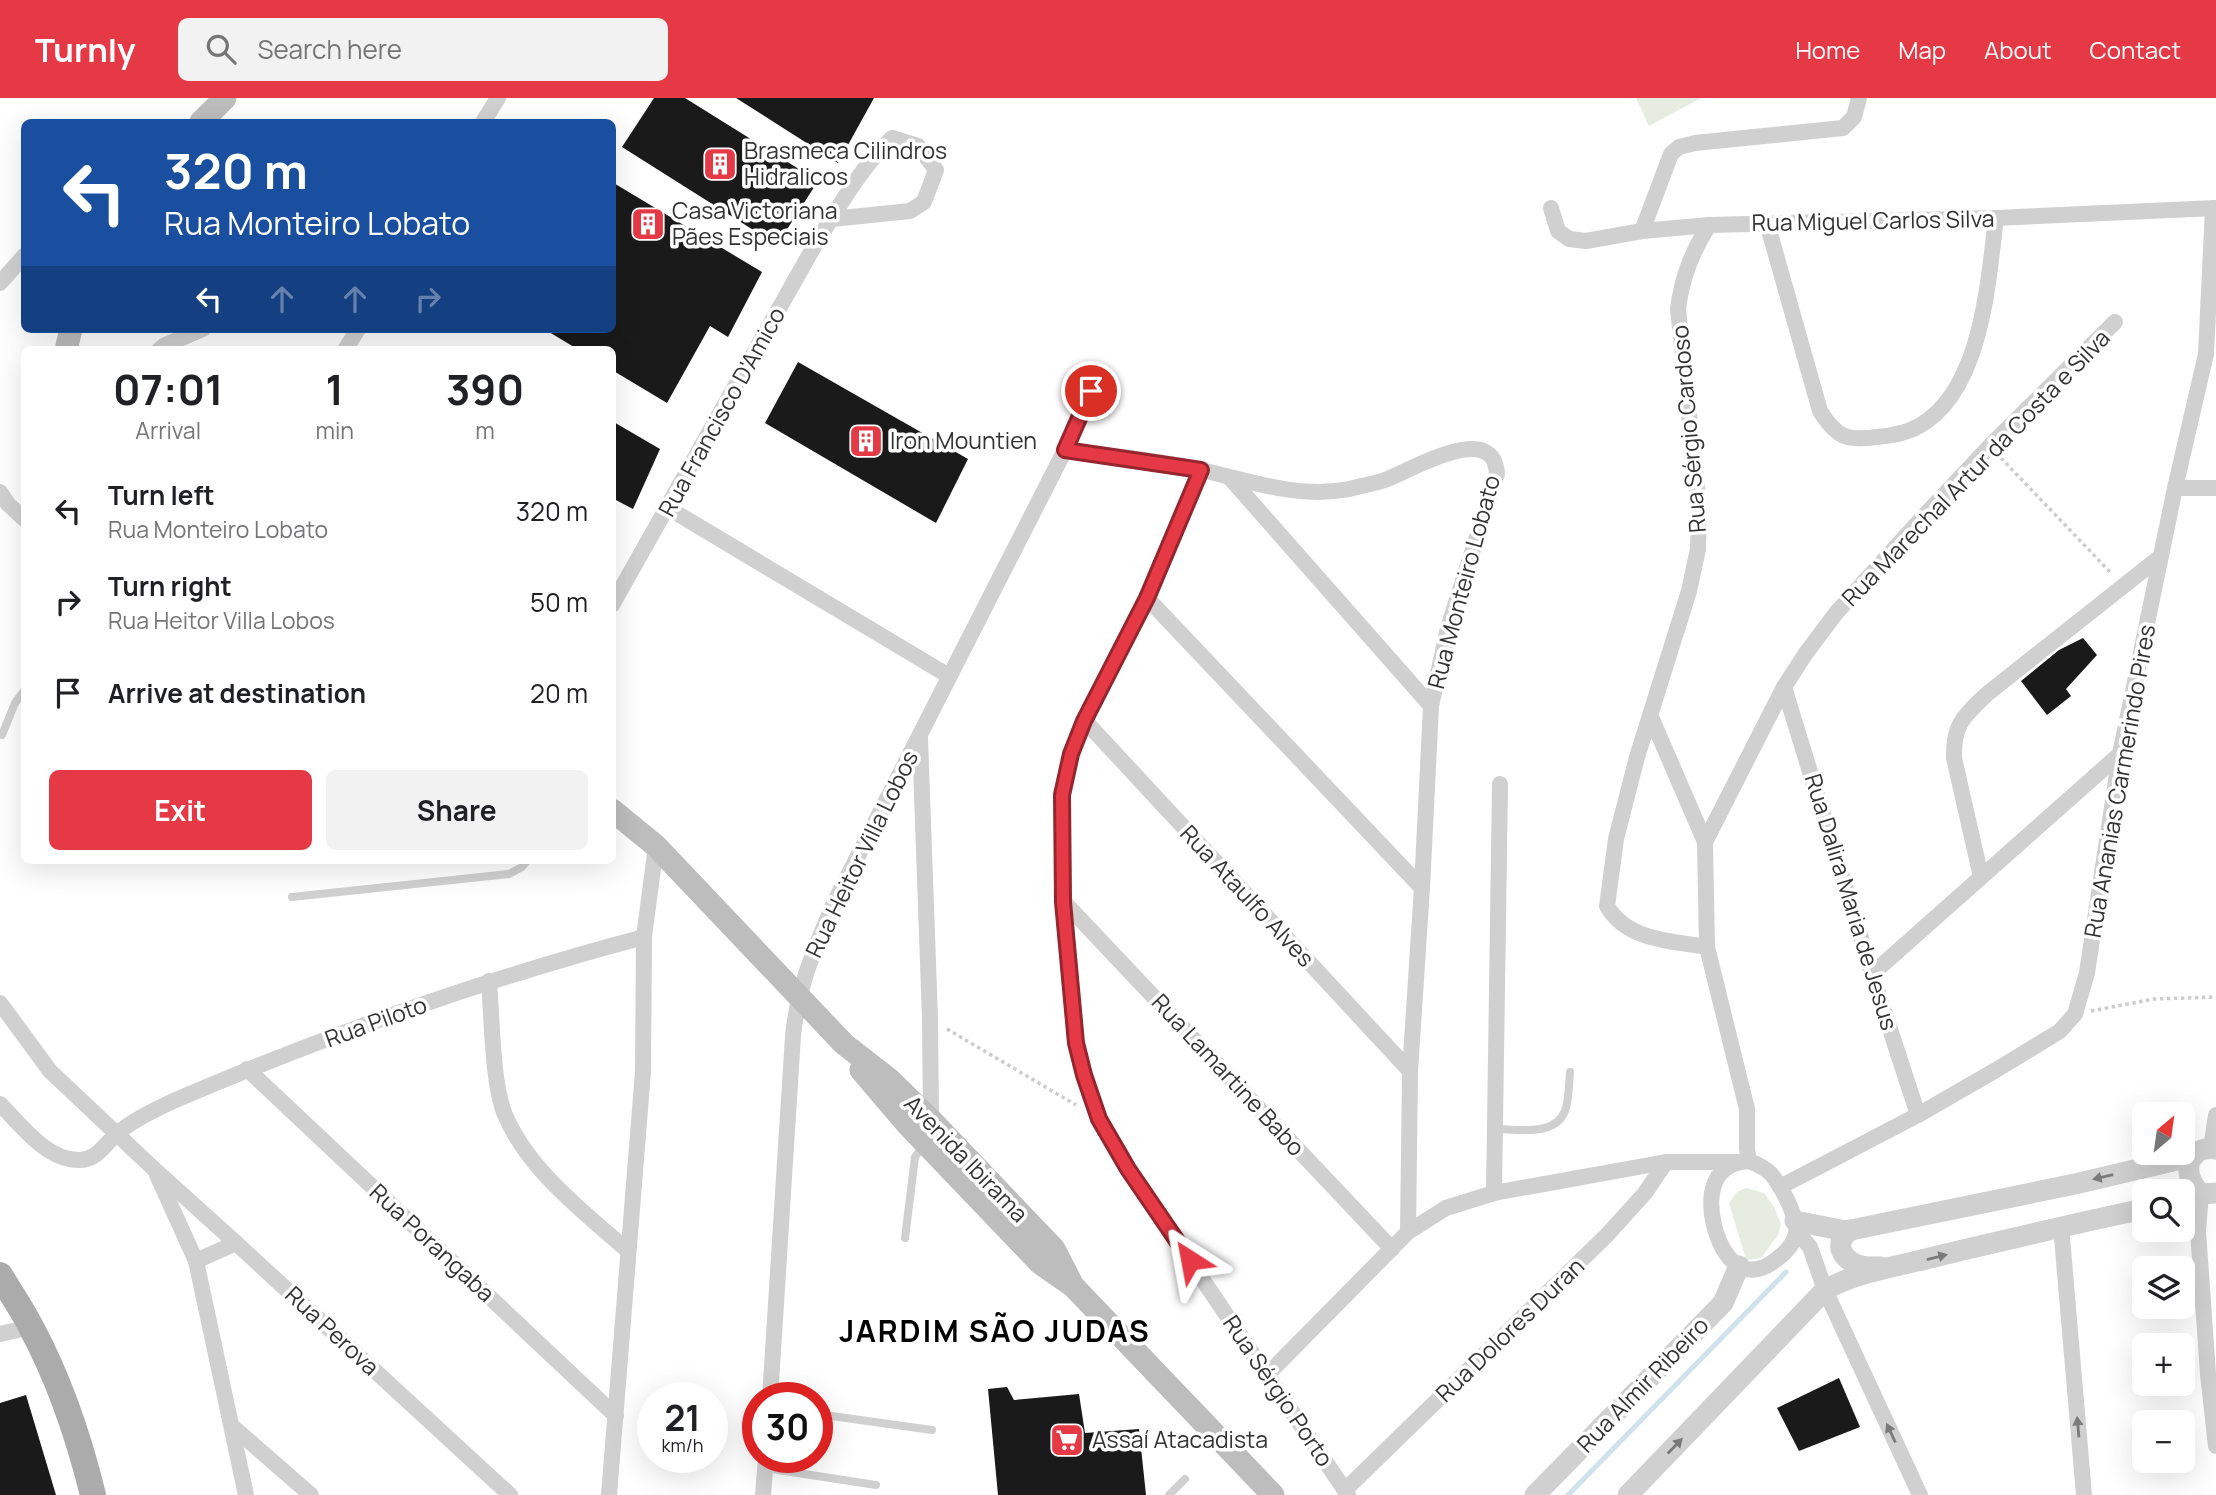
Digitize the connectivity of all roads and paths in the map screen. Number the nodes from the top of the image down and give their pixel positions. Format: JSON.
{"nodes":[{"id":1,"x":225,"y":98,"type":"edge"},
{"id":2,"x":498,"y":98,"type":"edge"},
{"id":3,"x":1859,"y":98,"type":"edge"},
{"id":4,"x":204,"y":119,"type":"edge"},
{"id":5,"x":485,"y":119,"type":"edge"},
{"id":6,"x":1551,"y":208,"type":"dead end"},
{"id":7,"x":2214,"y":208,"type":"edge"},
{"id":8,"x":1996,"y":218,"type":"junction"},
{"id":9,"x":832,"y":219,"type":"junction"},
{"id":10,"x":1767,"y":223,"type":"junction"},
{"id":11,"x":1709,"y":225,"type":"junction"},
{"id":12,"x":1642,"y":231,"type":"junction"},
{"id":13,"x":21,"y":259,"type":"edge"},
{"id":14,"x":0,"y":283,"type":"edge"},
{"id":15,"x":2115,"y":322,"type":"dead end"},
{"id":16,"x":194,"y":333,"type":"edge"},
{"id":17,"x":164,"y":346,"type":"edge"},
{"id":18,"x":2211,"y":354,"type":"edge"},
{"id":19,"x":1091,"y":391,"type":"dead end"},
{"id":20,"x":1990,"y":446,"type":"junction"},
{"id":21,"x":1065,"y":450,"type":"junction"},
{"id":22,"x":1201,"y":470,"type":"junction"},
{"id":23,"x":1230,"y":478,"type":"junction"},
{"id":24,"x":2175,"y":488,"type":"junction"},
{"id":25,"x":2216,"y":488,"type":"edge"},
{"id":26,"x":0,"y":492,"type":"edge"},
{"id":27,"x":668,"y":508,"type":"junction"},
{"id":28,"x":21,"y":516,"type":"edge"},
{"id":29,"x":2160,"y":556,"type":"junction"},
{"id":30,"x":2123,"y":586,"type":"junction"},
{"id":31,"x":616,"y":598,"type":"edge"},
{"id":32,"x":1147,"y":598,"type":"junction"},
{"id":33,"x":949,"y":676,"type":"junction"},
{"id":34,"x":1784,"y":687,"type":"junction"},
{"id":35,"x":21,"y":695,"type":"edge"},
{"id":36,"x":1431,"y":706,"type":"junction"},
{"id":37,"x":1651,"y":717,"type":"junction"},
{"id":38,"x":1084,"y":721,"type":"junction"},
{"id":39,"x":2,"y":735,"type":"dead end"},
{"id":40,"x":920,"y":736,"type":"junction"},
{"id":41,"x":2120,"y":754,"type":"junction"},
{"id":42,"x":1500,"y":784,"type":"dead end"},
{"id":43,"x":616,"y":813,"type":"edge"},
{"id":44,"x":1705,"y":842,"type":"junction"},
{"id":45,"x":656,"y":846,"type":"junction"},
{"id":46,"x":524,"y":864,"type":"edge"},
{"id":47,"x":1981,"y":877,"type":"junction"},
{"id":48,"x":1422,"y":888,"type":"junction"},
{"id":49,"x":292,"y":897,"type":"dead end"},
{"id":50,"x":1063,"y":902,"type":"junction"},
{"id":51,"x":644,"y":937,"type":"junction"},
{"id":52,"x":1707,"y":947,"type":"junction"},
{"id":53,"x":1872,"y":974,"type":"junction"},
{"id":54,"x":489,"y":981,"type":"junction"},
{"id":55,"x":798,"y":996,"type":"junction"},
{"id":56,"x":2216,"y":997,"type":"edge"},
{"id":57,"x":0,"y":1003,"type":"edge"},
{"id":58,"x":2076,"y":1014,"type":"junction"},
{"id":59,"x":930,"y":1019,"type":"junction"},
{"id":60,"x":844,"y":1044,"type":"junction"},
{"id":61,"x":247,"y":1069,"type":"junction"},
{"id":62,"x":1410,"y":1071,"type":"junction"},
{"id":63,"x":1570,"y":1072,"type":"dead end"},
{"id":64,"x":0,"y":1104,"type":"edge"},
{"id":65,"x":1919,"y":1115,"type":"junction"},
{"id":66,"x":1099,"y":1119,"type":"junction"},
{"id":67,"x":930,"y":1120,"type":"junction"},
{"id":68,"x":2216,"y":1122,"type":"edge"},
{"id":69,"x":1495,"y":1129,"type":"junction"},
{"id":70,"x":117,"y":1133,"type":"junction"},
{"id":71,"x":925,"y":1143,"type":"junction"},
{"id":72,"x":2207,"y":1151,"type":"edge"},
{"id":73,"x":1666,"y":1161,"type":"junction"},
{"id":74,"x":1694,"y":1161,"type":"junction"},
{"id":75,"x":1744,"y":1161,"type":"junction"},
{"id":76,"x":154,"y":1169,"type":"junction"},
{"id":77,"x":1780,"y":1187,"type":"junction"},
{"id":78,"x":1711,"y":1191,"type":"junction"},
{"id":79,"x":1494,"y":1193,"type":"junction"},
{"id":80,"x":2200,"y":1195,"type":"edge"},
{"id":81,"x":2132,"y":1211,"type":"edge"},
{"id":82,"x":1796,"y":1226,"type":"junction"},
{"id":83,"x":2061,"y":1226,"type":"junction"},
{"id":84,"x":1850,"y":1230,"type":"junction"},
{"id":85,"x":1408,"y":1232,"type":"junction"},
{"id":86,"x":905,"y":1238,"type":"dead end"},
{"id":87,"x":236,"y":1243,"type":"junction"},
{"id":88,"x":1392,"y":1249,"type":"junction"},
{"id":89,"x":628,"y":1251,"type":"junction"},
{"id":90,"x":196,"y":1261,"type":"junction"},
{"id":91,"x":1739,"y":1266,"type":"junction"},
{"id":92,"x":1895,"y":1267,"type":"junction"},
{"id":93,"x":0,"y":1275,"type":"edge"},
{"id":94,"x":1822,"y":1285,"type":"junction"},
{"id":95,"x":1073,"y":1286,"type":"junction"},
{"id":96,"x":31,"y":1327,"type":"junction"},
{"id":97,"x":0,"y":1334,"type":"edge"},
{"id":98,"x":1267,"y":1375,"type":"junction"},
{"id":99,"x":770,"y":1382,"type":"edge"},
{"id":100,"x":617,"y":1416,"type":"junction"},
{"id":101,"x":833,"y":1416,"type":"edge"},
{"id":102,"x":233,"y":1427,"type":"junction"},
{"id":103,"x":932,"y":1430,"type":"dead end"},
{"id":104,"x":2216,"y":1446,"type":"edge"},
{"id":105,"x":764,"y":1473,"type":"edge"},
{"id":106,"x":815,"y":1473,"type":"edge"},
{"id":107,"x":1185,"y":1479,"type":"dead end"},
{"id":108,"x":876,"y":1485,"type":"dead end"},
{"id":109,"x":1347,"y":1493,"type":"edge"},
{"id":110,"x":93,"y":1495,"type":"edge"},
{"id":111,"x":246,"y":1495,"type":"edge"},
{"id":112,"x":311,"y":1495,"type":"edge"},
{"id":113,"x":510,"y":1495,"type":"edge"},
{"id":114,"x":609,"y":1495,"type":"edge"},
{"id":115,"x":763,"y":1495,"type":"edge"},
{"id":116,"x":1169,"y":1495,"type":"edge"},
{"id":117,"x":1273,"y":1495,"type":"edge"},
{"id":118,"x":1535,"y":1495,"type":"edge"},
{"id":119,"x":1628,"y":1495,"type":"edge"},
{"id":120,"x":1920,"y":1495,"type":"edge"},
{"id":121,"x":2084,"y":1495,"type":"edge"}],
"edges":[{"from":1,"to":4,"type":"main road"},
{"from":2,"to":5,"type":"street"},
{"from":3,"to":12,"type":"street"},
{"from":6,"to":12,"type":"street","name":"Rua Miguel Carlos Silva"},
{"from":7,"to":8,"type":"street","name":"Rua Miguel Carlos Silva"},
{"from":7,"to":18,"type":"street","name":"Rua Ananias Carmerindo Pires"},
{"from":8,"to":10,"type":"street","name":"Rua Miguel Carlos Silva"},
{"from":8,"to":10,"type":"street"},
{"from":9,"to":9,"type":"street","name":"Rua Francisco D'Amico"},
{"from":9,"to":27,"type":"street","name":"Rua Francisco D'Amico"},
{"from":10,"to":11,"type":"street","name":"Rua Miguel Carlos Silva"},
{"from":11,"to":12,"type":"street","name":"Rua Miguel Carlos Silva"},
{"from":11,"to":37,"type":"street","name":"Rua Sérgio Cardoso"},
{"from":13,"to":14,"type":"street"},
{"from":15,"to":20,"type":"street","name":"Rua Marechal Artur da Costa e Silva"},
{"from":16,"to":17,"type":"street"},
{"from":18,"to":24,"type":"street","name":"Rua Ananias Carmerindo Pires"},
{"from":19,"to":21,"type":"street","name":"Rua Heitor Villa Lobos"},
{"from":20,"to":30,"type":"path"},
{"from":20,"to":34,"type":"street","name":"Rua Marechal Artur da Costa e Silva"},
{"from":21,"to":22,"type":"street","name":"Rua Monteiro Lobato"},
{"from":21,"to":33,"type":"street","name":"Rua Heitor Villa Lobos"},
{"from":22,"to":23,"type":"street","name":"Rua Monteiro Lobato"},
{"from":22,"to":32,"type":"street","name":"Rua Sérgio Porto"},
{"from":23,"to":36,"type":"street"},
{"from":23,"to":36,"type":"street","name":"Rua Monteiro Lobato"},
{"from":24,"to":25,"type":"street"},
{"from":24,"to":29,"type":"street","name":"Rua Ananias Carmerindo Pires"},
{"from":26,"to":28,"type":"street"},
{"from":27,"to":31,"type":"street","name":"Rua Francisco D'Amico"},
{"from":27,"to":33,"type":"street"},
{"from":29,"to":30,"type":"street"},
{"from":29,"to":41,"type":"street","name":"Rua Ananias Carmerindo Pires"},
{"from":30,"to":47,"type":"street"},
{"from":32,"to":38,"type":"street","name":"Rua Sérgio Porto"},
{"from":32,"to":48,"type":"street"},
{"from":33,"to":40,"type":"street","name":"Rua Heitor Villa Lobos"},
{"from":34,"to":44,"type":"street","name":"Rua Marechal Artur da Costa e Silva"},
{"from":34,"to":53,"type":"street","name":"Rua Dalira Maria de Jesus"},
{"from":35,"to":39,"type":"lane"},
{"from":36,"to":48,"type":"street","name":"Rua Monteiro Lobato"},
{"from":37,"to":44,"type":"street"},
{"from":37,"to":52,"type":"street","name":"Rua Sérgio Cardoso"},
{"from":38,"to":50,"type":"street","name":"Rua Sérgio Porto"},
{"from":38,"to":62,"type":"street","name":"Rua Ataulfo Alves"},
{"from":40,"to":55,"type":"street","name":"Rua Heitor Villa Lobos"},
{"from":40,"to":59,"type":"street"},
{"from":41,"to":47,"type":"street"},
{"from":41,"to":58,"type":"street","name":"Rua Ananias Carmerindo Pires"},
{"from":42,"to":69,"type":"street"},
{"from":43,"to":45,"type":"main road","name":"Avenida Ibirama"},
{"from":44,"to":52,"type":"street","name":"Rua Marechal Artur da Costa e Silva"},
{"from":45,"to":51,"type":"street"},
{"from":45,"to":55,"type":"main road","name":"Avenida Ibirama"},
{"from":46,"to":49,"type":"lane"},
{"from":47,"to":53,"type":"street"},
{"from":48,"to":62,"type":"street","name":"Rua Monteiro Lobato"},
{"from":50,"to":66,"type":"street","name":"Rua Sérgio Porto"},
{"from":50,"to":88,"type":"street","name":"Rua Lamartine Babo"},
{"from":51,"to":54,"type":"street","name":"Rua Piloto"},
{"from":51,"to":89,"type":"street"},
{"from":52,"to":75,"type":"street","name":"Rua Marechal Artur da Costa e Silva"},
{"from":53,"to":65,"type":"street","name":"Rua Dalira Maria de Jesus"},
{"from":54,"to":61,"type":"street","name":"Rua Piloto"},
{"from":54,"to":89,"type":"street"},
{"from":55,"to":60,"type":"main road","name":"Avenida Ibirama"},
{"from":55,"to":99,"type":"street","name":"Rua Heitor Villa Lobos"},
{"from":56,"to":58,"type":"path"},
{"from":57,"to":70,"type":"street","name":"Rua Perova"},
{"from":58,"to":65,"type":"street"},
{"from":59,"to":66,"type":"path"},
{"from":59,"to":67,"type":"street"},
{"from":60,"to":67,"type":"main road","name":"Avenida Ibirama"},
{"from":60,"to":71,"type":"main road","name":"Avenida Ibirama"},
{"from":61,"to":70,"type":"street","name":"Rua Piloto"},
{"from":61,"to":100,"type":"street","name":"Rua Porangaba"},
{"from":62,"to":85,"type":"street","name":"Rua Monteiro Lobato"},
{"from":63,"to":69,"type":"lane"},
{"from":64,"to":70,"type":"street","name":"Rua Piloto"},
{"from":65,"to":77,"type":"street"},
{"from":66,"to":98,"type":"street","name":"Rua Sérgio Porto"},
{"from":67,"to":71,"type":"lane"},
{"from":67,"to":95,"type":"main road","name":"Avenida Ibirama"},
{"from":68,"to":72,"type":"street"},
{"from":69,"to":79,"type":"street"},
{"from":70,"to":76,"type":"street","name":"Rua Perova"},
{"from":71,"to":86,"type":"lane"},
{"from":71,"to":95,"type":"main road","name":"Avenida Ibirama"},
{"from":72,"to":80,"type":"street"},
{"from":72,"to":84,"type":"street","one_way":true},
{"from":73,"to":74,"type":"street"},
{"from":73,"to":79,"type":"street"},
{"from":73,"to":109,"type":"street","name":"Rua Dolores Duran"},
{"from":74,"to":75,"type":"street"},
{"from":74,"to":78,"type":"street"},
{"from":75,"to":77,"type":"street"},
{"from":75,"to":78,"type":"street"},
{"from":76,"to":87,"type":"street","name":"Rua Perova"},
{"from":76,"to":90,"type":"street"},
{"from":77,"to":82,"type":"street"},
{"from":78,"to":91,"type":"street"},
{"from":79,"to":85,"type":"street"},
{"from":80,"to":104,"type":"street"},
{"from":81,"to":83,"type":"street"},
{"from":82,"to":84,"type":"street"},
{"from":82,"to":91,"type":"street"},
{"from":82,"to":94,"type":"street"},
{"from":92,"to":83,"type":"street","one_way":true},
{"from":121,"to":83,"type":"street","one_way":true},
{"from":84,"to":92,"type":"street"},
{"from":85,"to":88,"type":"street"},
{"from":87,"to":90,"type":"street"},
{"from":87,"to":113,"type":"street","name":"Rua Perova"},
{"from":88,"to":98,"type":"street"},
{"from":89,"to":100,"type":"street"},
{"from":90,"to":102,"type":"street"},
{"from":91,"to":118,"type":"street","name":"Rua Almir Ribeiro"},
{"from":92,"to":94,"type":"street"},
{"from":93,"to":96,"type":"main road"},
{"from":119,"to":94,"type":"street","one_way":true},
{"from":120,"to":94,"type":"street","one_way":true},
{"from":95,"to":117,"type":"main road","name":"Avenida Ibirama"},
{"from":96,"to":97,"type":"street"},
{"from":96,"to":110,"type":"main road"},
{"from":98,"to":109,"type":"street","name":"Rua Sérgio Porto"},
{"from":100,"to":114,"type":"street"},
{"from":101,"to":103,"type":"lane"},
{"from":102,"to":111,"type":"street"},
{"from":102,"to":112,"type":"street"},
{"from":105,"to":115,"type":"street"},
{"from":106,"to":108,"type":"lane"},
{"from":107,"to":116,"type":"lane"}]}
